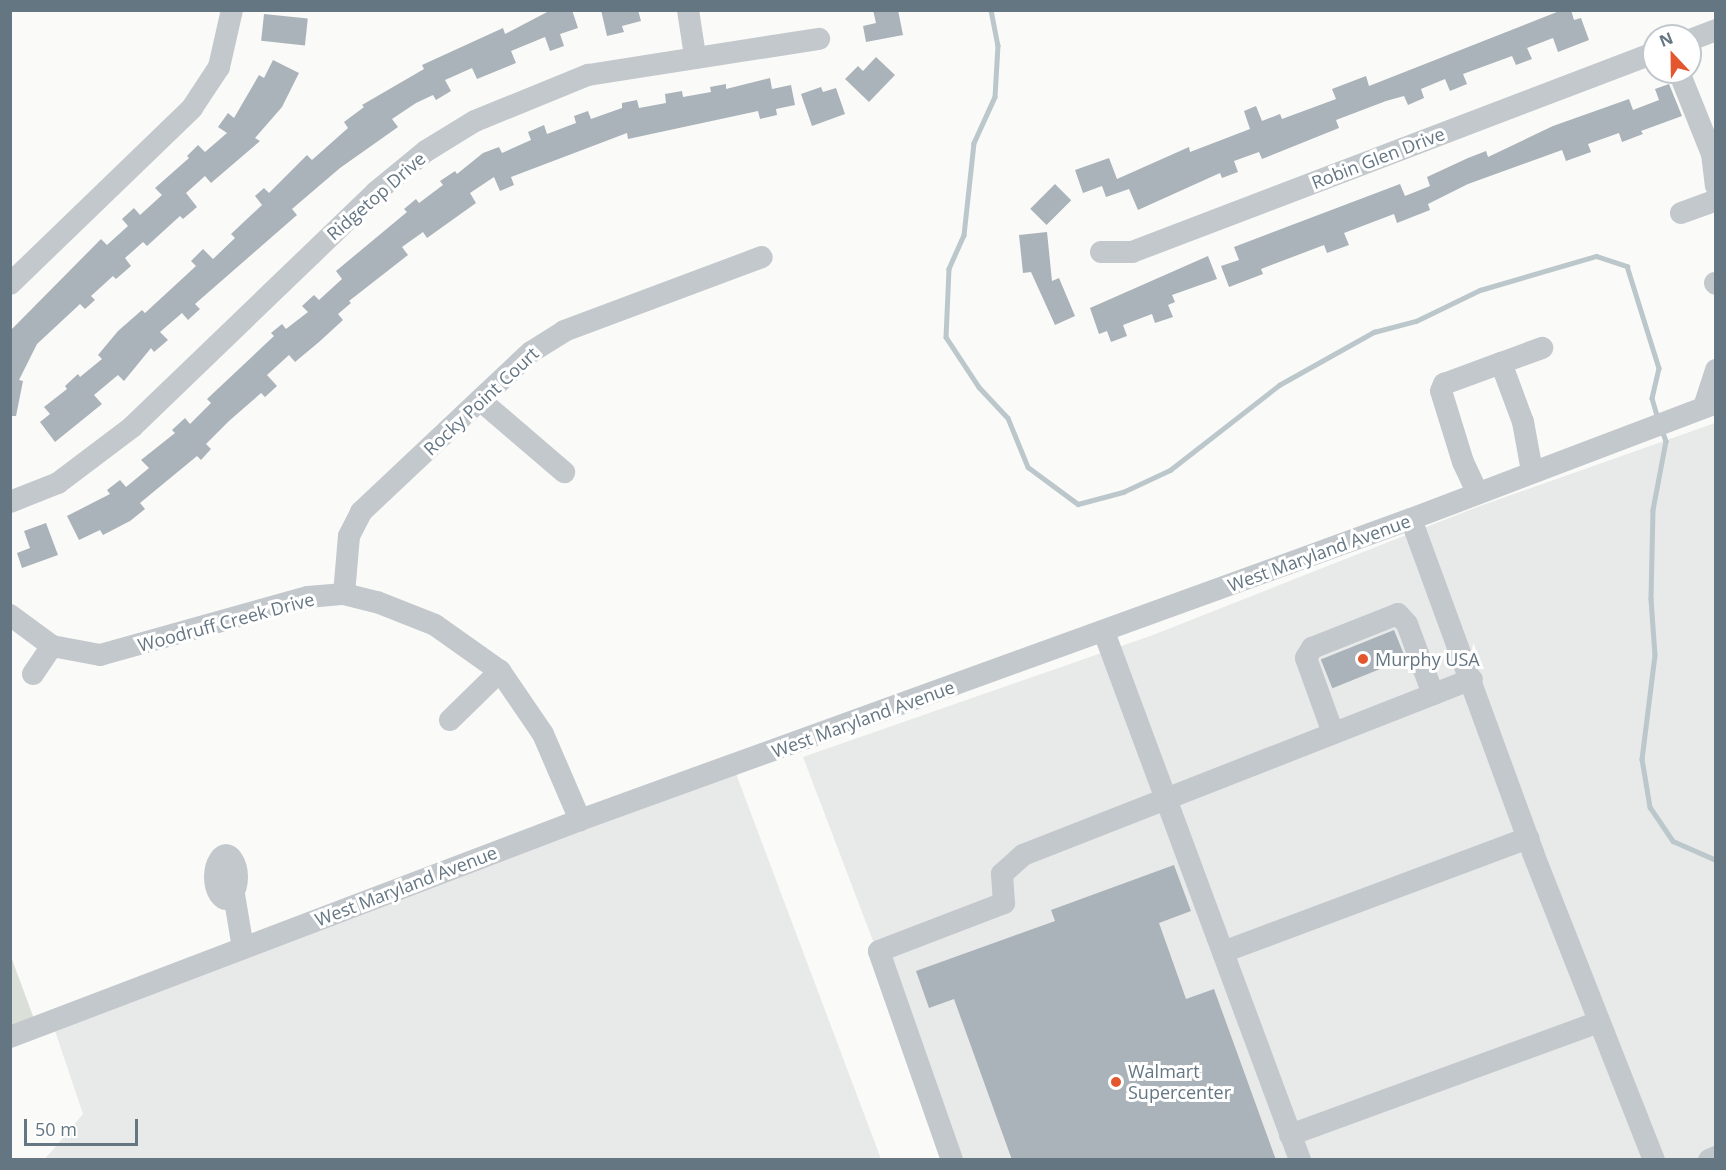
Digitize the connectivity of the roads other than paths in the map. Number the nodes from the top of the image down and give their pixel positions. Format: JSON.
{"nodes":[{"id":1,"x":232,"y":10,"type":"edge"},
{"id":2,"x":688,"y":10,"type":"edge"},
{"id":3,"x":819,"y":39,"type":"dead end"},
{"id":4,"x":695,"y":56,"type":"junction"},
{"id":5,"x":1642,"y":58,"type":"edge"},
{"id":6,"x":1684,"y":84,"type":"edge"},
{"id":7,"x":1716,"y":186,"type":"edge"},
{"id":8,"x":1716,"y":200,"type":"edge"},
{"id":9,"x":1681,"y":213,"type":"dead end"},
{"id":10,"x":1101,"y":252,"type":"dead end"},
{"id":11,"x":762,"y":257,"type":"dead end"},
{"id":12,"x":10,"y":284,"type":"edge"},
{"id":13,"x":1542,"y":348,"type":"dead end"},
{"id":14,"x":1501,"y":363,"type":"junction"},
{"id":15,"x":1716,"y":370,"type":"edge"},
{"id":16,"x":480,"y":400,"type":"junction"},
{"id":17,"x":1710,"y":405,"type":"edge"},
{"id":18,"x":1532,"y":471,"type":"junction"},
{"id":19,"x":564,"y":472,"type":"dead end"},
{"id":20,"x":1477,"y":492,"type":"junction"},
{"id":21,"x":10,"y":502,"type":"edge"},
{"id":22,"x":1411,"y":519,"type":"junction"},
{"id":23,"x":344,"y":594,"type":"junction"},
{"id":24,"x":10,"y":615,"type":"edge"},
{"id":25,"x":1104,"y":632,"type":"junction"},
{"id":26,"x":52,"y":646,"type":"junction"},
{"id":27,"x":500,"y":671,"type":"junction"},
{"id":28,"x":33,"y":674,"type":"dead end"},
{"id":29,"x":1472,"y":679,"type":"junction"},
{"id":30,"x":1433,"y":694,"type":"junction"},
{"id":31,"x":450,"y":720,"type":"dead end"},
{"id":32,"x":1333,"y":733,"type":"junction"},
{"id":33,"x":1166,"y":799,"type":"junction"},
{"id":34,"x":580,"y":820,"type":"junction"},
{"id":35,"x":1528,"y":838,"type":"junction"},
{"id":36,"x":230,"y":871,"type":"dead end"},
{"id":37,"x":243,"y":948,"type":"junction"},
{"id":38,"x":1223,"y":952,"type":"junction"},
{"id":39,"x":1599,"y":1022,"type":"junction"},
{"id":40,"x":10,"y":1037,"type":"edge"},
{"id":41,"x":1290,"y":1135,"type":"junction"},
{"id":42,"x":1716,"y":1157,"type":"edge"},
{"id":43,"x":952,"y":1160,"type":"edge"},
{"id":44,"x":1299,"y":1160,"type":"edge"},
{"id":45,"x":1654,"y":1160,"type":"edge"},
{"id":46,"x":1708,"y":1160,"type":"edge"}],
"edges":[{"from":1,"to":12,"type":"street"},
{"from":2,"to":4,"type":"street"},
{"from":3,"to":4,"type":"street","name":"Ridgetop Drive"},
{"from":4,"to":21,"type":"street","name":"Ridgetop Drive"},
{"from":5,"to":10,"type":"street","name":"Robin Glen Drive"},
{"from":6,"to":7,"type":"street"},
{"from":8,"to":9,"type":"street"},
{"from":11,"to":16,"type":"street","name":"Rocky Point Court"},
{"from":13,"to":14,"type":"street"},
{"from":14,"to":18,"type":"street"},
{"from":14,"to":20,"type":"street"},
{"from":15,"to":17,"type":"street"},
{"from":16,"to":19,"type":"street"},
{"from":16,"to":23,"type":"street","name":"Rocky Point Court"},
{"from":17,"to":18,"type":"street","name":"West Maryland Avenue"},
{"from":18,"to":20,"type":"street","name":"West Maryland Avenue"},
{"from":20,"to":22,"type":"street","name":"West Maryland Avenue"},
{"from":22,"to":25,"type":"street","name":"West Maryland Avenue"},
{"from":22,"to":29,"type":"street"},
{"from":23,"to":26,"type":"street","name":"Woodruff Creek Drive"},
{"from":23,"to":27,"type":"street","name":"Woodruff Creek Drive"},
{"from":24,"to":26,"type":"street","name":"Woodruff Creek Drive"},
{"from":25,"to":33,"type":"street"},
{"from":25,"to":34,"type":"street","name":"West Maryland Avenue"},
{"from":26,"to":28,"type":"street"},
{"from":27,"to":31,"type":"street"},
{"from":27,"to":34,"type":"street","name":"Woodruff Creek Drive"},
{"from":29,"to":30,"type":"street"},
{"from":29,"to":35,"type":"street"},
{"from":30,"to":32,"type":"street"},
{"from":30,"to":32,"type":"street"},
{"from":32,"to":33,"type":"street"},
{"from":33,"to":38,"type":"street"},
{"from":33,"to":43,"type":"street"},
{"from":34,"to":37,"type":"street","name":"West Maryland Avenue"},
{"from":35,"to":38,"type":"street"},
{"from":35,"to":39,"type":"street"},
{"from":36,"to":37,"type":"street"},
{"from":37,"to":40,"type":"street","name":"West Maryland Avenue"},
{"from":38,"to":41,"type":"street"},
{"from":39,"to":41,"type":"street"},
{"from":39,"to":45,"type":"street"},
{"from":41,"to":44,"type":"street"},
{"from":42,"to":46,"type":"street"}]}
